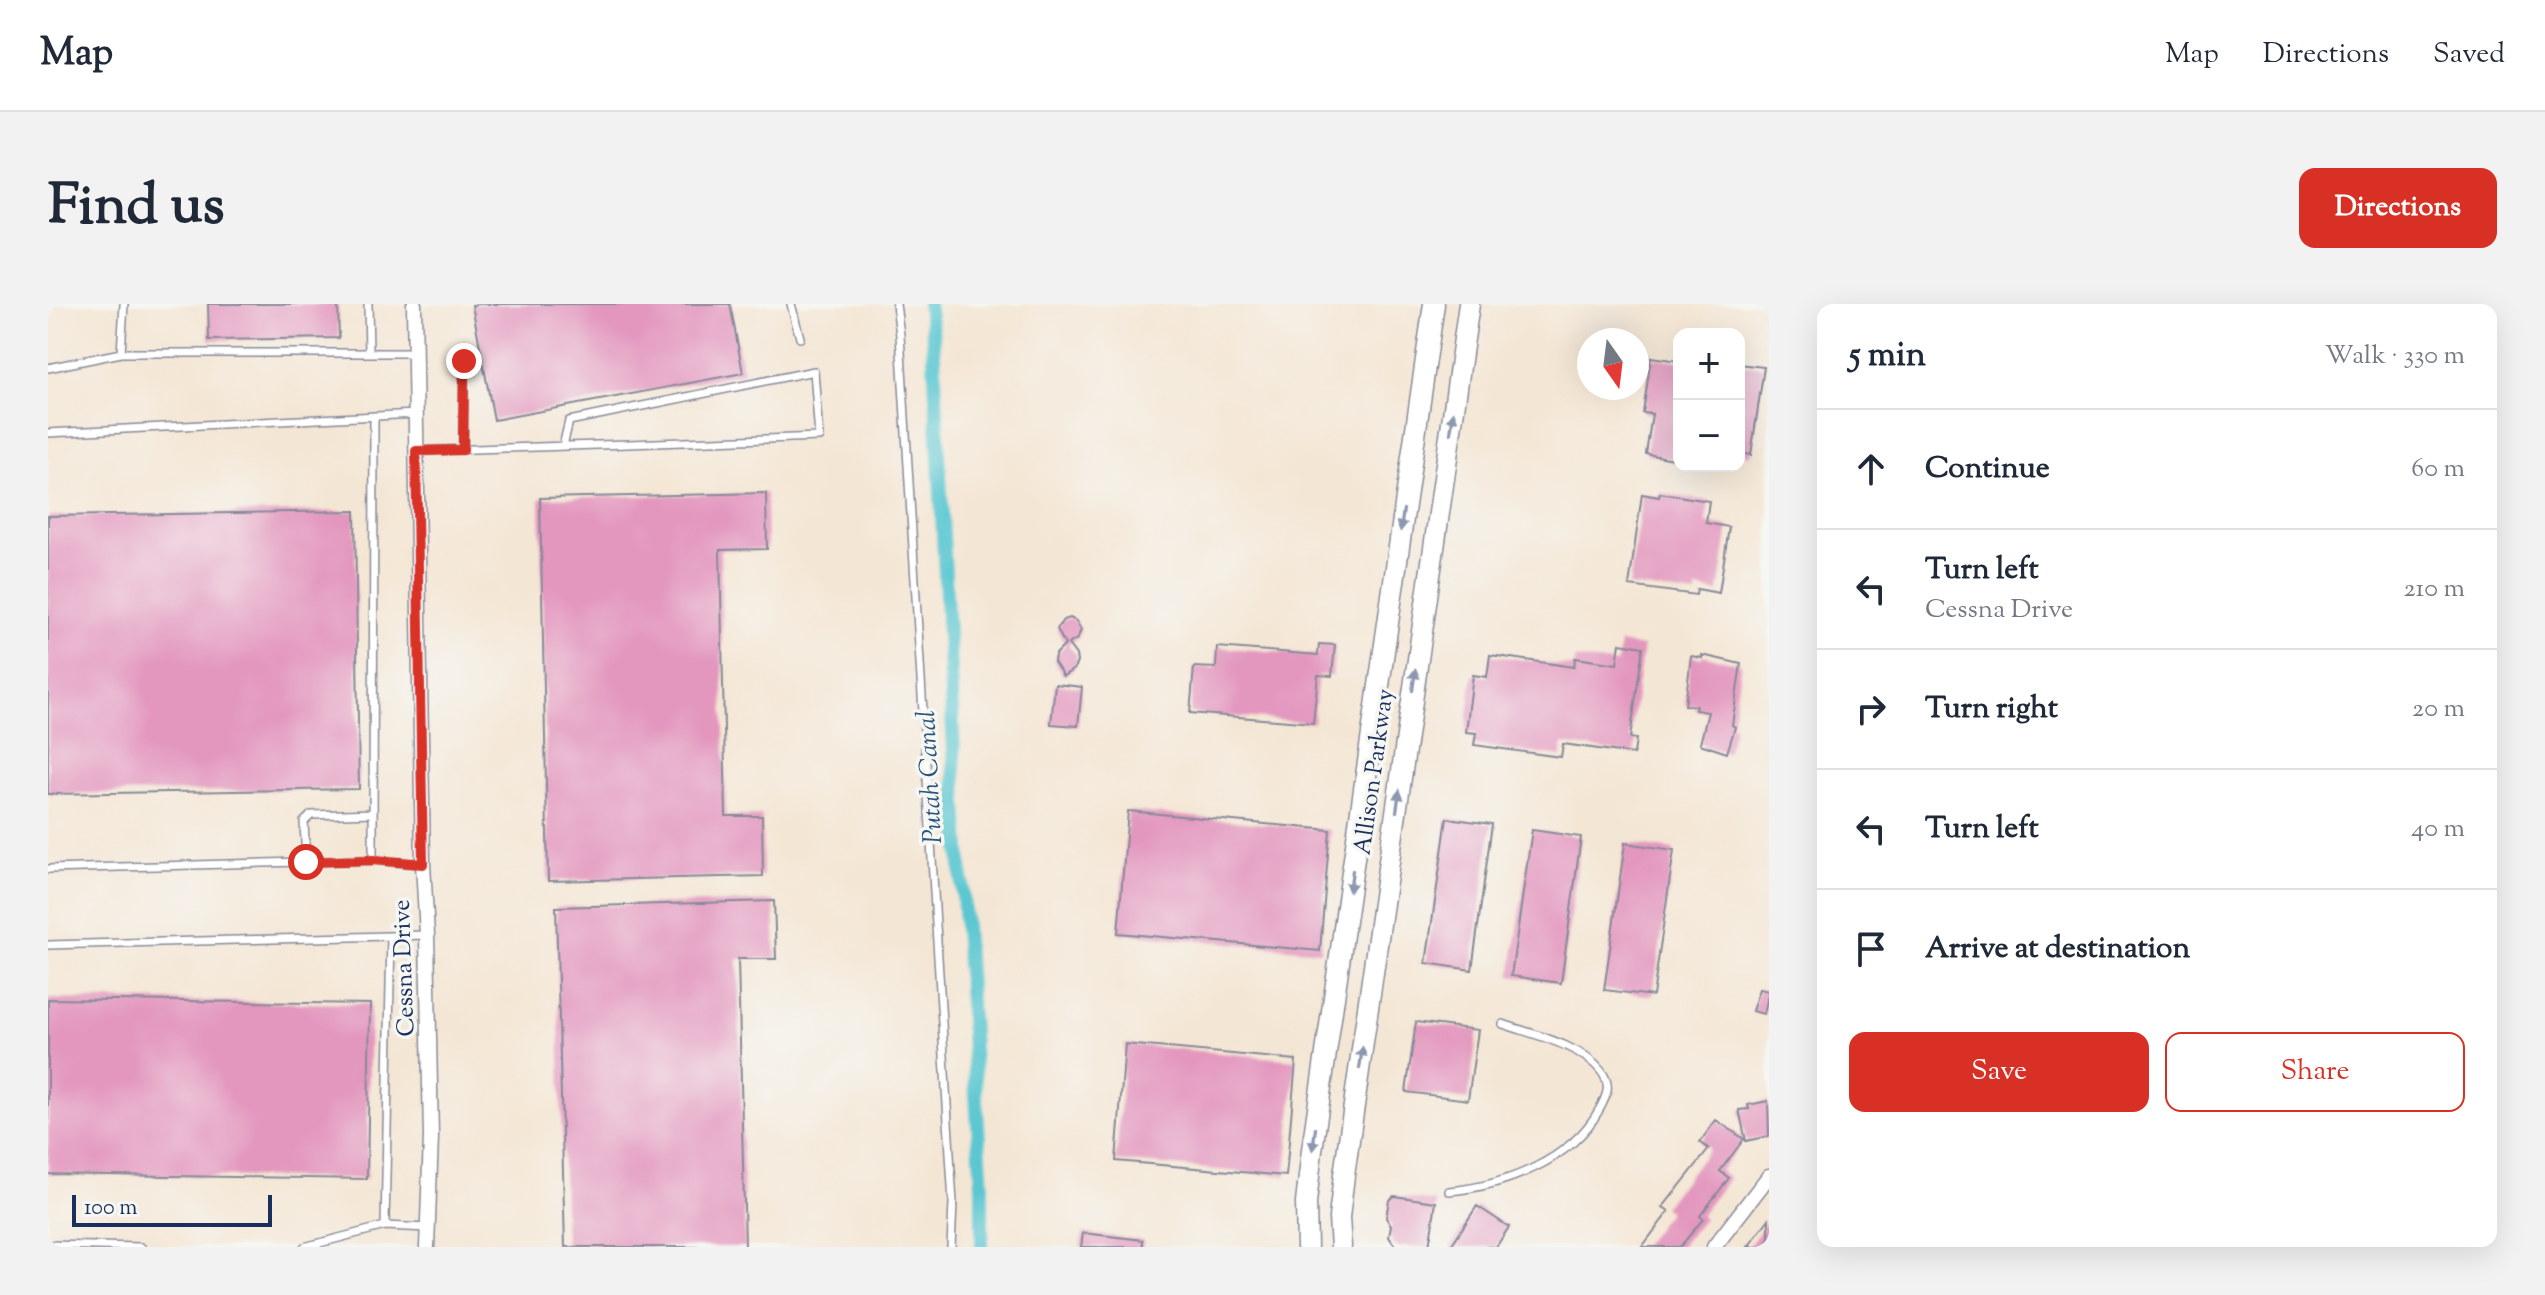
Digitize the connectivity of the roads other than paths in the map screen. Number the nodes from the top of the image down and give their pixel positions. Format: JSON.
{"nodes":[{"id":1,"x":124,"y":304,"type":"edge"},
{"id":2,"x":368,"y":304,"type":"edge"},
{"id":3,"x":414,"y":304,"type":"edge"},
{"id":4,"x":791,"y":304,"type":"edge"},
{"id":5,"x":896,"y":304,"type":"edge"},
{"id":6,"x":1434,"y":304,"type":"edge"},
{"id":7,"x":1469,"y":304,"type":"edge"},
{"id":8,"x":800,"y":338,"type":"dead end"},
{"id":9,"x":121,"y":353,"type":"junction"},
{"id":10,"x":369,"y":353,"type":"junction"},
{"id":11,"x":415,"y":353,"type":"junction"},
{"id":12,"x":464,"y":361,"type":"dead end"},
{"id":13,"x":48,"y":368,"type":"edge"},
{"id":14,"x":416,"y":414,"type":"junction"},
{"id":15,"x":374,"y":416,"type":"junction"},
{"id":16,"x":48,"y":433,"type":"edge"},
{"id":17,"x":563,"y":446,"type":"junction"},
{"id":18,"x":463,"y":450,"type":"junction"},
{"id":19,"x":416,"y":451,"type":"junction"},
{"id":20,"x":373,"y":813,"type":"junction"},
{"id":21,"x":373,"y":860,"type":"junction"},
{"id":22,"x":306,"y":862,"type":"junction"},
{"id":23,"x":423,"y":864,"type":"junction"},
{"id":24,"x":48,"y":869,"type":"edge"},
{"id":25,"x":427,"y":935,"type":"junction"},
{"id":26,"x":391,"y":936,"type":"junction"},
{"id":27,"x":48,"y":945,"type":"edge"},
{"id":28,"x":1503,"y":1024,"type":"dead end"},
{"id":29,"x":1769,"y":1176,"type":"edge"},
{"id":30,"x":1449,"y":1191,"type":"dead end"},
{"id":31,"x":385,"y":1226,"type":"junction"},
{"id":32,"x":428,"y":1228,"type":"junction"},
{"id":33,"x":48,"y":1245,"type":"edge"},
{"id":34,"x":141,"y":1247,"type":"edge"},
{"id":35,"x":304,"y":1247,"type":"edge"},
{"id":36,"x":427,"y":1247,"type":"edge"},
{"id":37,"x":951,"y":1247,"type":"edge"},
{"id":38,"x":1307,"y":1247,"type":"edge"},
{"id":39,"x":1341,"y":1247,"type":"edge"},
{"id":40,"x":1714,"y":1247,"type":"edge"}],
"edges":[{"from":1,"to":9,"type":"lane"},
{"from":2,"to":10,"type":"lane"},
{"from":3,"to":11,"type":"street","name":"Cessna Drive"},
{"from":4,"to":8,"type":"lane"},
{"from":5,"to":37,"type":"lane"},
{"from":6,"to":38,"type":"street","name":"Allison Parkway","one_way":true},
{"from":39,"to":7,"type":"street","name":"Allison Parkway","one_way":true},
{"from":9,"to":10,"type":"lane"},
{"from":9,"to":13,"type":"lane"},
{"from":10,"to":11,"type":"lane"},
{"from":11,"to":14,"type":"street","name":"Cessna Drive"},
{"from":12,"to":18,"type":"lane"},
{"from":14,"to":15,"type":"lane"},
{"from":14,"to":19,"type":"street","name":"Cessna Drive"},
{"from":15,"to":16,"type":"lane"},
{"from":15,"to":20,"type":"lane"},
{"from":17,"to":17,"type":"lane"},
{"from":17,"to":18,"type":"lane"},
{"from":18,"to":19,"type":"lane"},
{"from":19,"to":23,"type":"street","name":"Cessna Drive"},
{"from":20,"to":21,"type":"lane"},
{"from":20,"to":22,"type":"lane"},
{"from":21,"to":22,"type":"lane"},
{"from":21,"to":23,"type":"lane"},
{"from":22,"to":24,"type":"lane"},
{"from":23,"to":25,"type":"street","name":"Cessna Drive"},
{"from":25,"to":26,"type":"lane"},
{"from":25,"to":32,"type":"street","name":"Cessna Drive"},
{"from":26,"to":27,"type":"lane"},
{"from":26,"to":31,"type":"lane"},
{"from":28,"to":30,"type":"lane"},
{"from":29,"to":40,"type":"street"},
{"from":31,"to":32,"type":"lane"},
{"from":31,"to":35,"type":"lane"},
{"from":32,"to":36,"type":"street","name":"Cessna Drive"},
{"from":33,"to":34,"type":"lane"}]}
